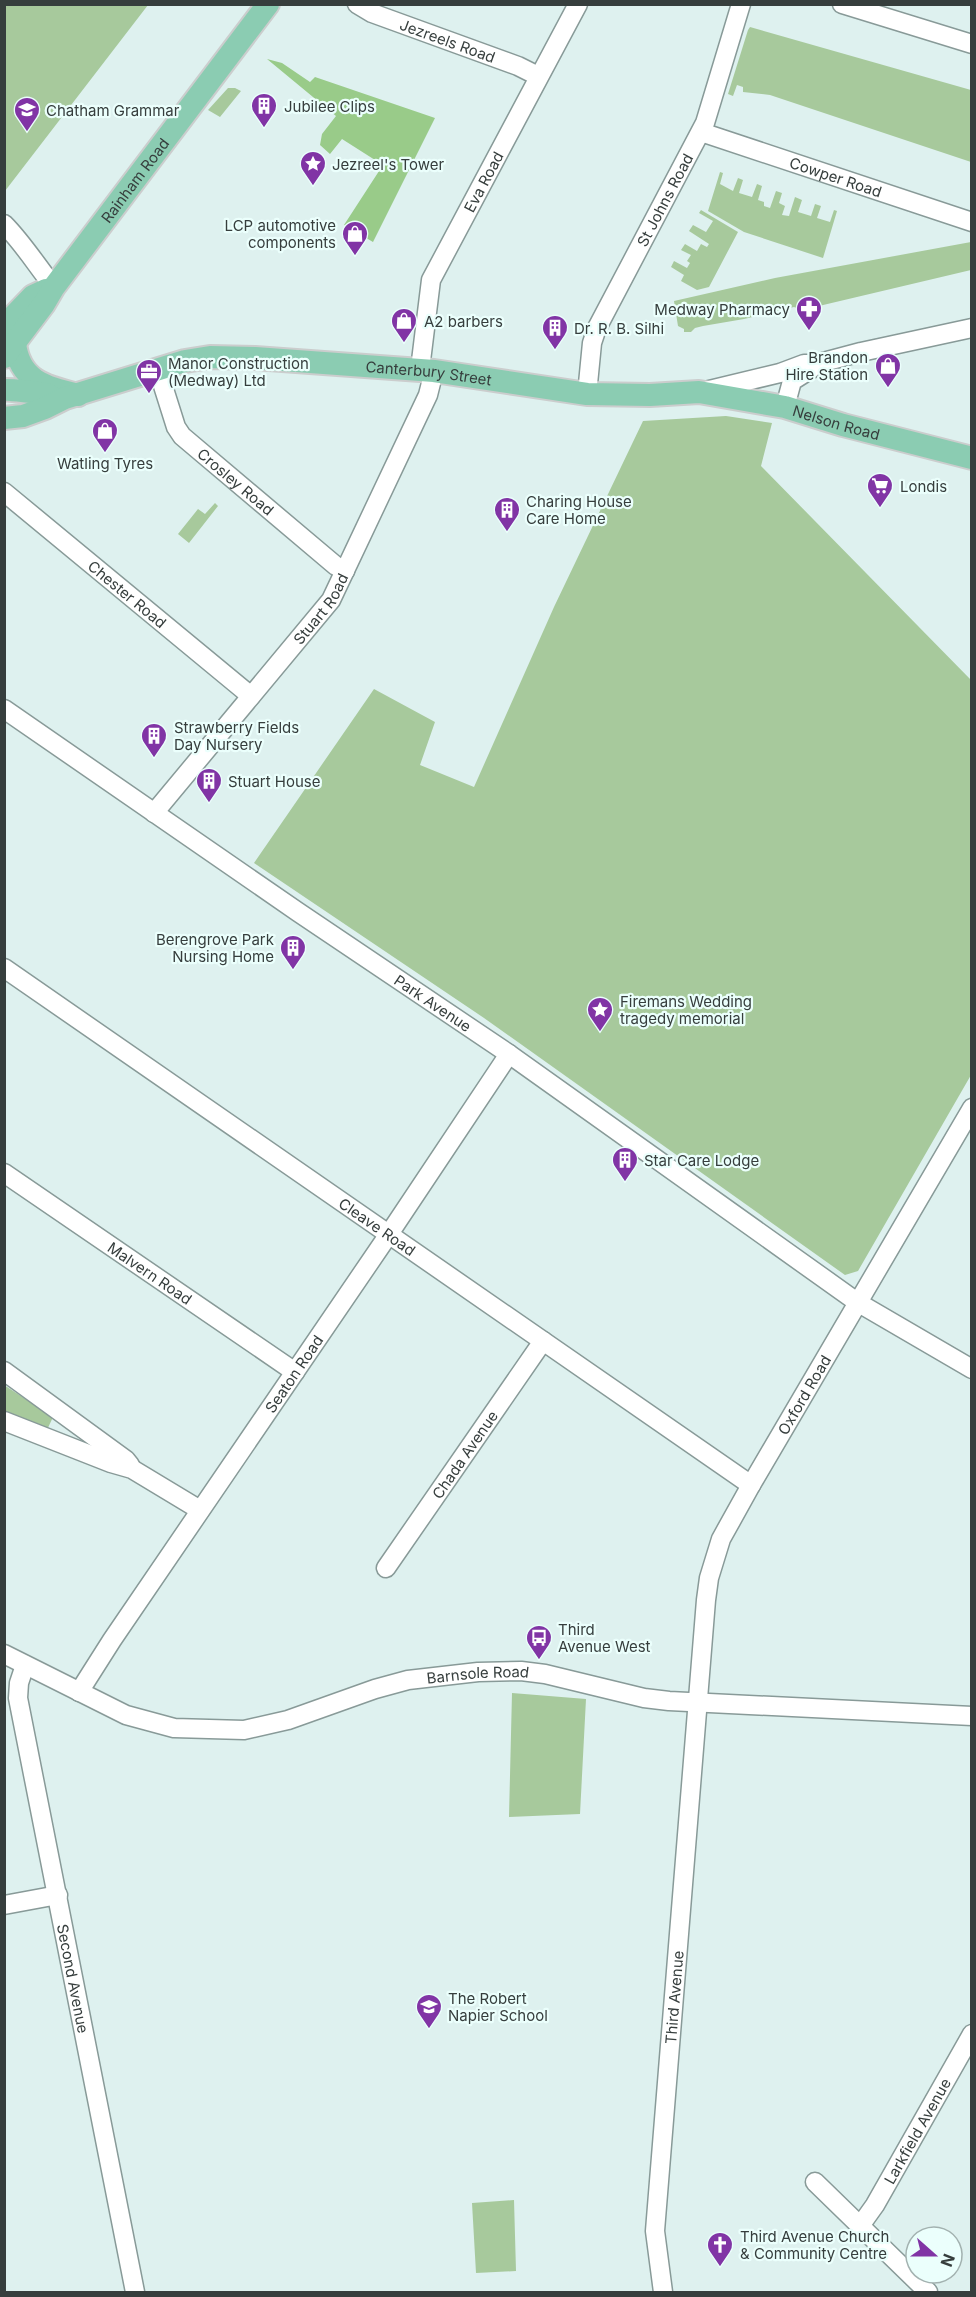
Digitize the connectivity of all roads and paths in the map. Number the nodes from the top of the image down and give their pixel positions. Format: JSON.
{"nodes":[{"id":1,"x":268,"y":4,"type":"edge"},
{"id":2,"x":357,"y":4,"type":"edge"},
{"id":3,"x":578,"y":4,"type":"edge"},
{"id":4,"x":741,"y":4,"type":"edge"},
{"id":5,"x":842,"y":4,"type":"edge"},
{"id":6,"x":972,"y":44,"type":"edge"},
{"id":7,"x":538,"y":76,"type":"junction"},
{"id":8,"x":701,"y":132,"type":"junction"},
{"id":9,"x":972,"y":222,"type":"edge"},
{"id":10,"x":4,"y":224,"type":"edge"},
{"id":11,"x":54,"y":287,"type":"junction"},
{"id":12,"x":972,"y":328,"type":"edge"},
{"id":13,"x":8,"y":342,"type":"edge"},
{"id":14,"x":816,"y":364,"type":"junction"},
{"id":15,"x":158,"y":370,"type":"junction"},
{"id":16,"x":427,"y":370,"type":"junction"},
{"id":17,"x":780,"y":373,"type":"junction"},
{"id":18,"x":4,"y":390,"type":"edge"},
{"id":19,"x":699,"y":392,"type":"junction"},
{"id":20,"x":587,"y":394,"type":"junction"},
{"id":21,"x":68,"y":398,"type":"junction"},
{"id":22,"x":776,"y":405,"type":"junction"},
{"id":23,"x":4,"y":418,"type":"edge"},
{"id":24,"x":972,"y":458,"type":"edge"},
{"id":25,"x":4,"y":492,"type":"edge"},
{"id":26,"x":345,"y":571,"type":"junction"},
{"id":27,"x":251,"y":696,"type":"junction"},
{"id":28,"x":4,"y":709,"type":"edge"},
{"id":29,"x":154,"y":813,"type":"junction"},
{"id":30,"x":4,"y":968,"type":"edge"},
{"id":31,"x":509,"y":1054,"type":"junction"},
{"id":32,"x":972,"y":1108,"type":"edge"},
{"id":33,"x":4,"y":1173,"type":"edge"},
{"id":34,"x":389,"y":1234,"type":"junction"},
{"id":35,"x":857,"y":1302,"type":"junction"},
{"id":36,"x":543,"y":1341,"type":"junction"},
{"id":37,"x":972,"y":1369,"type":"edge"},
{"id":38,"x":4,"y":1371,"type":"edge"},
{"id":39,"x":294,"y":1372,"type":"junction"},
{"id":40,"x":73,"y":1420,"type":"junction"},
{"id":41,"x":4,"y":1421,"type":"edge"},
{"id":42,"x":60,"y":1443,"type":"junction"},
{"id":43,"x":132,"y":1469,"type":"junction"},
{"id":44,"x":751,"y":1485,"type":"junction"},
{"id":45,"x":200,"y":1510,"type":"junction"},
{"id":46,"x":386,"y":1568,"type":"dead end"},
{"id":47,"x":4,"y":1654,"type":"edge"},
{"id":48,"x":25,"y":1665,"type":"junction"},
{"id":49,"x":79,"y":1692,"type":"junction"},
{"id":50,"x":699,"y":1704,"type":"junction"},
{"id":51,"x":972,"y":1716,"type":"edge"},
{"id":52,"x":58,"y":1895,"type":"junction"},
{"id":53,"x":4,"y":1905,"type":"edge"},
{"id":54,"x":972,"y":2034,"type":"edge"},
{"id":55,"x":815,"y":2182,"type":"dead end"},
{"id":56,"x":860,"y":2226,"type":"junction"},
{"id":57,"x":135,"y":2292,"type":"edge"},
{"id":58,"x":663,"y":2292,"type":"edge"},
{"id":59,"x":928,"y":2292,"type":"edge"}],
"edges":[{"from":1,"to":11,"type":"main road","name":"Rainham Road"},
{"from":2,"to":7,"type":"street","name":"Jezreels Road"},
{"from":3,"to":7,"type":"street","name":"Eva Road"},
{"from":4,"to":8,"type":"street","name":"St Johns Road"},
{"from":5,"to":6,"type":"street"},
{"from":7,"to":16,"type":"street","name":"Eva Road"},
{"from":8,"to":9,"type":"street","name":"Cowper Road"},
{"from":8,"to":20,"type":"street","name":"St Johns Road"},
{"from":10,"to":11,"type":"street"},
{"from":11,"to":13,"type":"main road","name":"Rainham Road"},
{"from":12,"to":14,"type":"street","name":"Canterbury Street"},
{"from":13,"to":21,"type":"main road"},
{"from":14,"to":17,"type":"street","name":"Canterbury Street"},
{"from":14,"to":22,"type":"street","name":"Canterbury Street"},
{"from":15,"to":16,"type":"main road","name":"Canterbury Street"},
{"from":15,"to":21,"type":"main road","name":"Canterbury Street"},
{"from":15,"to":26,"type":"street","name":"Crosley Road"},
{"from":16,"to":20,"type":"main road","name":"Canterbury Street"},
{"from":16,"to":26,"type":"street","name":"Stuart Road"},
{"from":17,"to":19,"type":"street","name":"Canterbury Street"},
{"from":17,"to":22,"type":"street"},
{"from":18,"to":21,"type":"main road"},
{"from":19,"to":20,"type":"main road","name":"Canterbury Street"},
{"from":19,"to":22,"type":"main road","name":"Nelson Road"},
{"from":21,"to":23,"type":"main road","name":"Canterbury Street"},
{"from":22,"to":24,"type":"main road","name":"Nelson Road"},
{"from":25,"to":27,"type":"street","name":"Chester Road"},
{"from":26,"to":27,"type":"street","name":"Stuart Road"},
{"from":27,"to":29,"type":"street","name":"Stuart Road"},
{"from":28,"to":29,"type":"street","name":"Park Avenue"},
{"from":29,"to":31,"type":"street","name":"Park Avenue"},
{"from":30,"to":34,"type":"street","name":"Cleave Road"},
{"from":31,"to":34,"type":"street","name":"Seaton Road"},
{"from":31,"to":35,"type":"street","name":"Park Avenue"},
{"from":32,"to":35,"type":"street","name":"Oxford Road"},
{"from":33,"to":39,"type":"street","name":"Malvern Road"},
{"from":34,"to":36,"type":"street","name":"Cleave Road"},
{"from":34,"to":39,"type":"street","name":"Seaton Road"},
{"from":35,"to":37,"type":"street","name":"Park Avenue"},
{"from":35,"to":44,"type":"street","name":"Oxford Road"},
{"from":36,"to":44,"type":"street","name":"Cleave Road"},
{"from":36,"to":46,"type":"street","name":"Chada Avenue"},
{"from":38,"to":40,"type":"street"},
{"from":39,"to":45,"type":"street","name":"Seaton Road"},
{"from":40,"to":42,"type":"street"},
{"from":40,"to":43,"type":"street"},
{"from":41,"to":42,"type":"street"},
{"from":42,"to":43,"type":"street"},
{"from":43,"to":45,"type":"street"},
{"from":44,"to":50,"type":"street","name":"Oxford Road"},
{"from":45,"to":49,"type":"street","name":"Seaton Road"},
{"from":47,"to":48,"type":"street","name":"Barnsole Road"},
{"from":48,"to":49,"type":"street","name":"Barnsole Road"},
{"from":48,"to":52,"type":"street","name":"Second Avenue"},
{"from":49,"to":50,"type":"street","name":"Barnsole Road"},
{"from":50,"to":51,"type":"street","name":"Barnsole Road"},
{"from":50,"to":58,"type":"street","name":"Third Avenue"},
{"from":52,"to":53,"type":"street"},
{"from":52,"to":57,"type":"street","name":"Second Avenue"},
{"from":54,"to":56,"type":"street","name":"Larkfield Avenue"},
{"from":55,"to":56,"type":"street"},
{"from":56,"to":59,"type":"street"}]}
